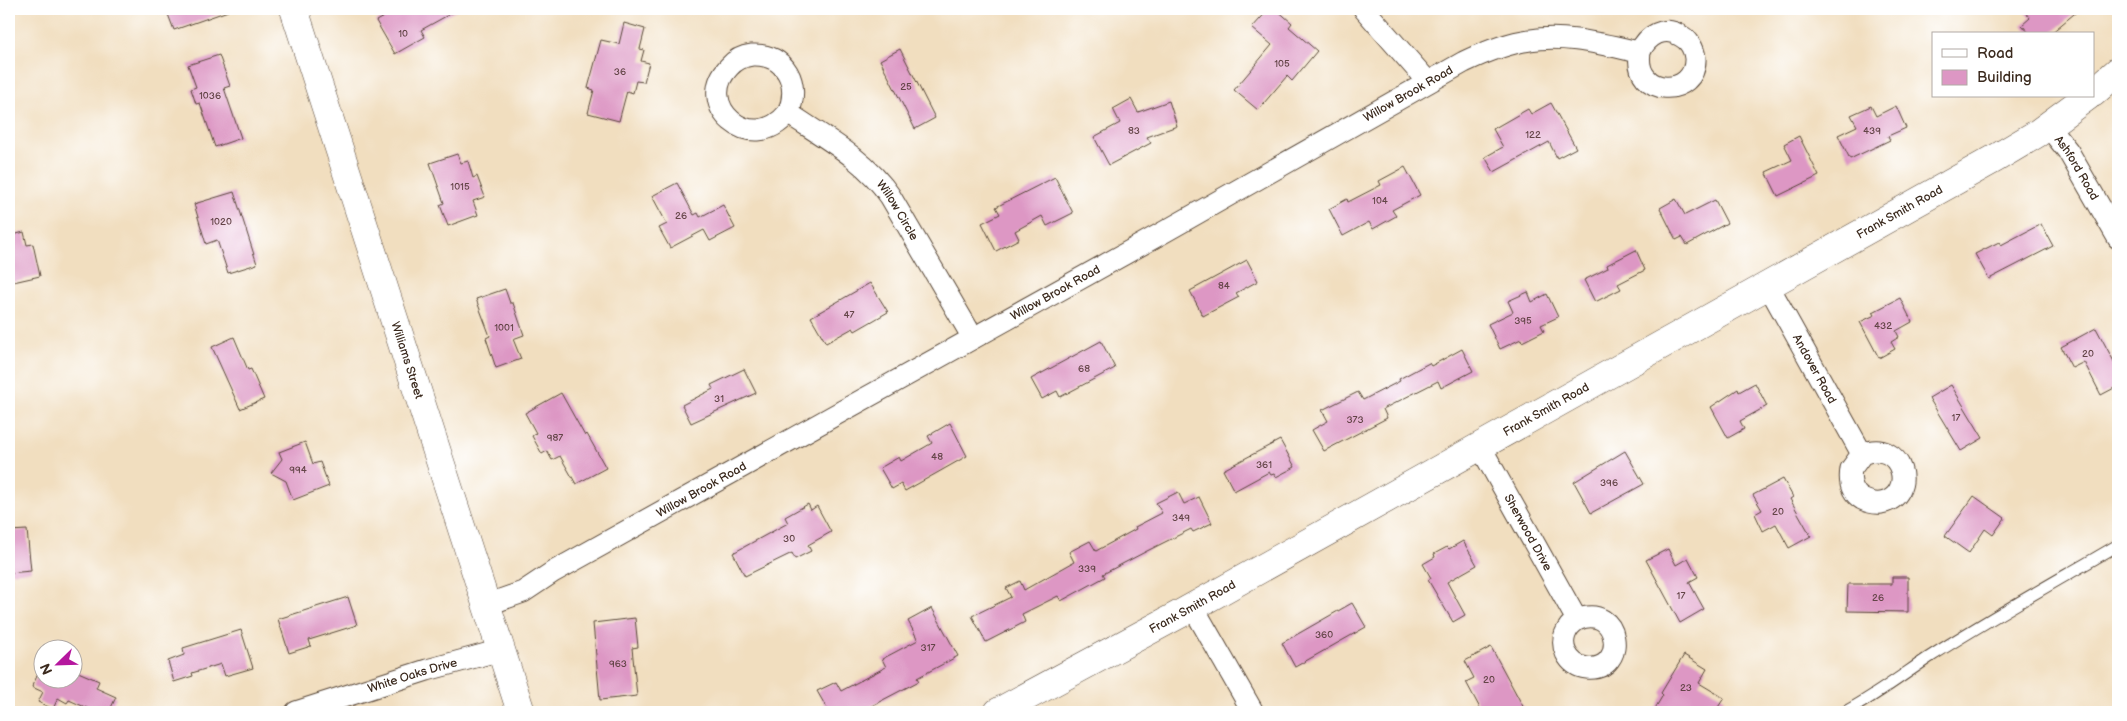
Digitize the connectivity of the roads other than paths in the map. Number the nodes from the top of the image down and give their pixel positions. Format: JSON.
{"nodes":[{"id":1,"x":294,"y":9,"type":"edge"},
{"id":2,"x":1364,"y":9,"type":"edge"},
{"id":3,"x":1640,"y":52,"type":"dead end"},
{"id":4,"x":2118,"y":71,"type":"edge"},
{"id":5,"x":1428,"y":82,"type":"junction"},
{"id":6,"x":2094,"y":92,"type":"edge"},
{"id":7,"x":2085,"y":98,"type":"edge"},
{"id":8,"x":788,"y":113,"type":"dead end"},
{"id":9,"x":2048,"y":126,"type":"junction"},
{"id":10,"x":2118,"y":238,"type":"edge"},
{"id":11,"x":1768,"y":285,"type":"junction"},
{"id":12,"x":973,"y":338,"type":"junction"},
{"id":13,"x":1480,"y":446,"type":"junction"},
{"id":14,"x":1862,"y":454,"type":"dead end"},
{"id":15,"x":2118,"y":545,"type":"edge"},
{"id":16,"x":486,"y":605,"type":"junction"},
{"id":17,"x":1193,"y":606,"type":"junction"},
{"id":18,"x":1577,"y":620,"type":"dead end"},
{"id":19,"x":501,"y":650,"type":"junction"},
{"id":20,"x":296,"y":712,"type":"edge"},
{"id":21,"x":521,"y":712,"type":"edge"},
{"id":22,"x":998,"y":712,"type":"edge"},
{"id":23,"x":1253,"y":712,"type":"edge"},
{"id":24,"x":1845,"y":712,"type":"edge"}],
"edges":[{"from":1,"to":16,"type":"street","name":"Williams Street"},
{"from":2,"to":5,"type":"street"},
{"from":3,"to":5,"type":"street","name":"Willow Brook Road"},
{"from":4,"to":6,"type":"street"},
{"from":5,"to":12,"type":"street","name":"Willow Brook Road"},
{"from":7,"to":9,"type":"street","name":"Frank Smith Road"},
{"from":8,"to":12,"type":"street","name":"Willow Circle"},
{"from":9,"to":10,"type":"street","name":"Ashford Road"},
{"from":9,"to":11,"type":"street","name":"Frank Smith Road"},
{"from":11,"to":13,"type":"street","name":"Frank Smith Road"},
{"from":11,"to":14,"type":"street","name":"Andover Road"},
{"from":12,"to":16,"type":"street","name":"Willow Brook Road"},
{"from":13,"to":17,"type":"street","name":"Frank Smith Road"},
{"from":13,"to":18,"type":"street","name":"Sherwood Drive"},
{"from":15,"to":24,"type":"lane"},
{"from":16,"to":19,"type":"street","name":"Williams Street"},
{"from":17,"to":22,"type":"street","name":"Frank Smith Road"},
{"from":17,"to":23,"type":"street"},
{"from":19,"to":20,"type":"street","name":"White Oaks Drive"},
{"from":19,"to":21,"type":"street","name":"Williams Street"}]}
